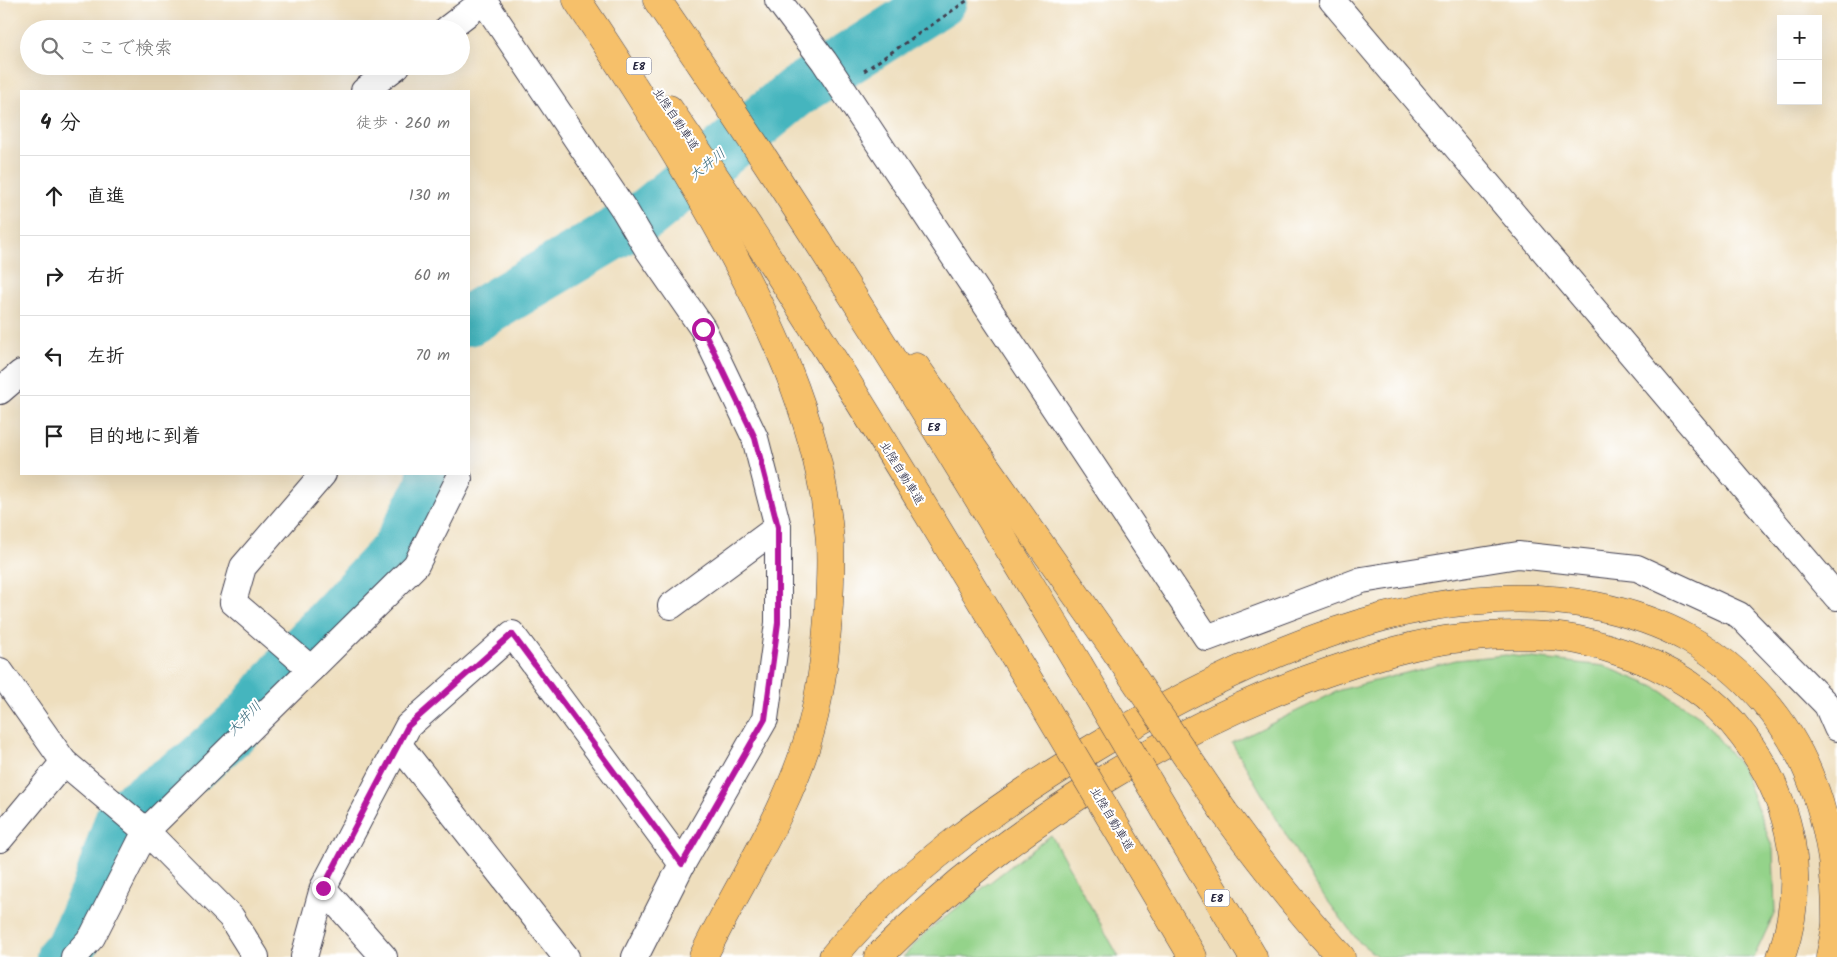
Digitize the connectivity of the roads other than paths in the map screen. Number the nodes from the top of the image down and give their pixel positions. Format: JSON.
{"nodes":[{"id":1,"x":484,"y":0,"type":"edge"},
{"id":2,"x":577,"y":0,"type":"edge"},
{"id":3,"x":593,"y":0,"type":"edge"},
{"id":4,"x":657,"y":0,"type":"edge"},
{"id":5,"x":778,"y":0,"type":"edge"},
{"id":6,"x":1332,"y":0,"type":"edge"},
{"id":7,"x":458,"y":20,"type":"edge"},
{"id":8,"x":385,"y":75,"type":"edge"},
{"id":9,"x":365,"y":90,"type":"edge"},
{"id":10,"x":676,"y":136,"type":"junction"},
{"id":11,"x":787,"y":190,"type":"junction"},
{"id":12,"x":732,"y":227,"type":"junction"},
{"id":13,"x":20,"y":373,"type":"edge"},
{"id":14,"x":0,"y":390,"type":"edge"},
{"id":15,"x":322,"y":475,"type":"edge"},
{"id":16,"x":459,"y":479,"type":"dead end"},
{"id":17,"x":778,"y":527,"type":"junction"},
{"id":18,"x":1837,"y":597,"type":"edge"},
{"id":19,"x":671,"y":606,"type":"dead end"},
{"id":20,"x":312,"y":669,"type":"junction"},
{"id":21,"x":0,"y":671,"type":"edge"},
{"id":22,"x":1837,"y":728,"type":"edge"},
{"id":23,"x":399,"y":745,"type":"junction"},
{"id":24,"x":64,"y":762,"type":"junction"},
{"id":25,"x":146,"y":831,"type":"junction"},
{"id":26,"x":0,"y":840,"type":"edge"},
{"id":27,"x":682,"y":864,"type":"junction"},
{"id":28,"x":323,"y":888,"type":"junction"},
{"id":29,"x":74,"y":957,"type":"edge"},
{"id":30,"x":256,"y":957,"type":"edge"},
{"id":31,"x":304,"y":957,"type":"edge"},
{"id":32,"x":384,"y":957,"type":"edge"},
{"id":33,"x":566,"y":957,"type":"edge"},
{"id":34,"x":634,"y":957,"type":"edge"},
{"id":35,"x":703,"y":957,"type":"edge"},
{"id":36,"x":833,"y":957,"type":"edge"},
{"id":37,"x":878,"y":957,"type":"edge"},
{"id":38,"x":1193,"y":957,"type":"edge"},
{"id":39,"x":1253,"y":957,"type":"edge"},
{"id":40,"x":1341,"y":957,"type":"edge"},
{"id":41,"x":1781,"y":957,"type":"edge"},
{"id":42,"x":1830,"y":957,"type":"edge"}],
"edges":[{"from":1,"to":7,"type":"street"},
{"from":1,"to":17,"type":"street"},
{"from":2,"to":10,"type":"highway"},
{"from":3,"to":10,"type":"highway","name":"北陸自動車道","number":"E8"},
{"from":4,"to":11,"type":"highway"},
{"from":5,"to":22,"type":"street"},
{"from":6,"to":18,"type":"street"},
{"from":8,"to":9,"type":"street"},
{"from":10,"to":12,"type":"highway"},
{"from":11,"to":39,"type":"highway","number":"E8","bridge":true},
{"from":11,"to":40,"type":"highway","bridge":true},
{"from":12,"to":35,"type":"highway"},
{"from":12,"to":38,"type":"highway","name":"北陸自動車道","bridge":true},
{"from":13,"to":14,"type":"street"},
{"from":15,"to":20,"type":"street"},
{"from":16,"to":20,"type":"street"},
{"from":17,"to":19,"type":"street"},
{"from":17,"to":27,"type":"street"},
{"from":20,"to":25,"type":"street"},
{"from":21,"to":24,"type":"street"},
{"from":23,"to":27,"type":"street"},
{"from":23,"to":28,"type":"street"},
{"from":23,"to":33,"type":"street"},
{"from":24,"to":25,"type":"street"},
{"from":24,"to":26,"type":"street"},
{"from":25,"to":29,"type":"street"},
{"from":25,"to":30,"type":"street"},
{"from":27,"to":34,"type":"street"},
{"from":28,"to":31,"type":"street"},
{"from":28,"to":32,"type":"street"},
{"from":36,"to":42,"type":"highway"},
{"from":37,"to":41,"type":"highway"}]}
